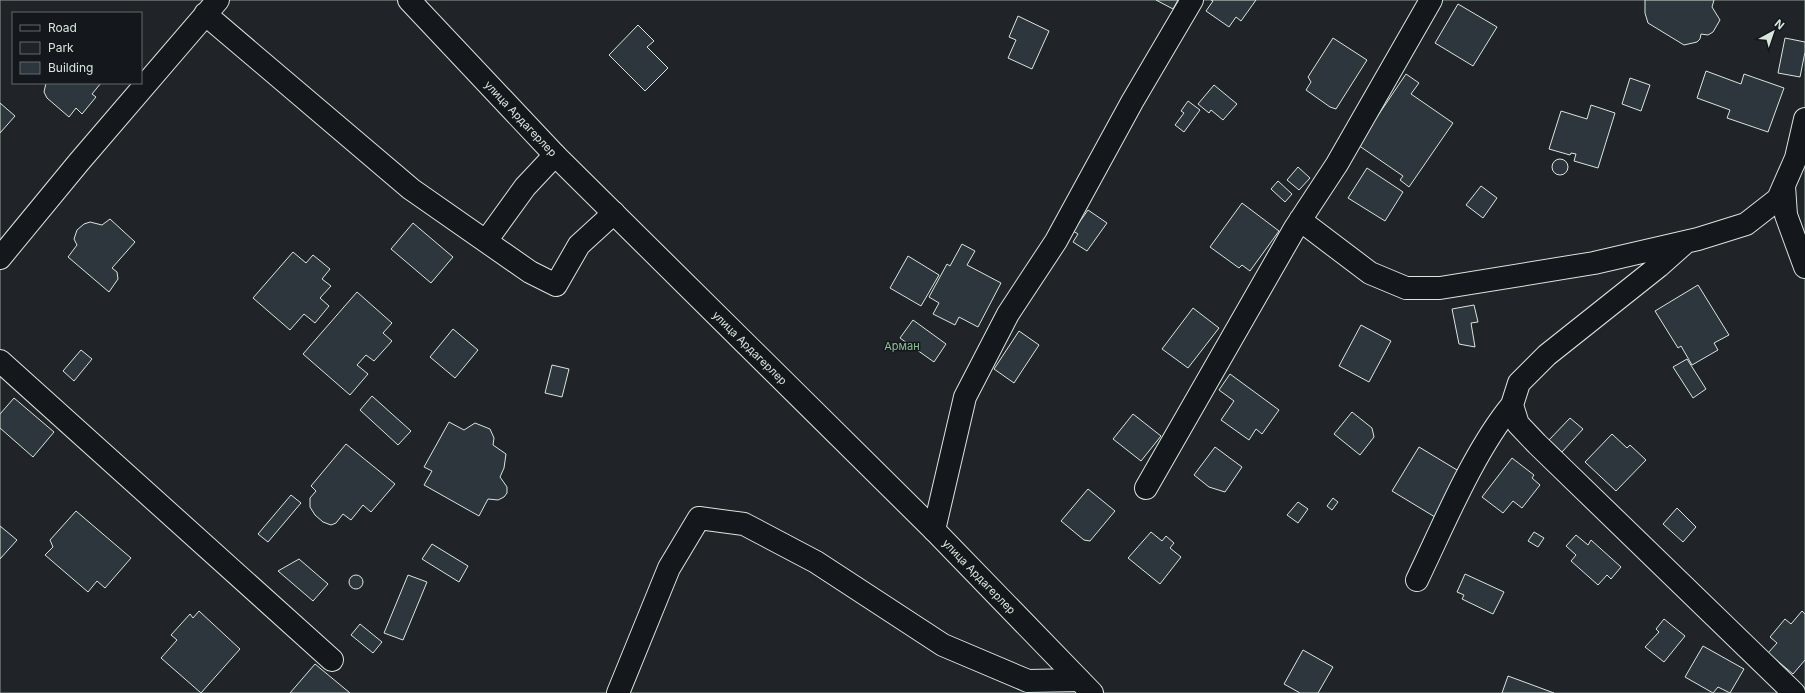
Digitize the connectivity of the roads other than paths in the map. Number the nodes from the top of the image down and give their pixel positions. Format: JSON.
{"nodes":[{"id":1,"x":409,"y":0,"type":"edge"},
{"id":2,"x":1192,"y":0,"type":"edge"},
{"id":3,"x":1431,"y":0,"type":"edge"},
{"id":4,"x":211,"y":7,"type":"edge"},
{"id":5,"x":1805,"y":118,"type":"edge"},
{"id":6,"x":555,"y":155,"type":"junction"},
{"id":7,"x":1784,"y":186,"type":"junction"},
{"id":8,"x":614,"y":213,"type":"junction"},
{"id":9,"x":1300,"y":220,"type":"junction"},
{"id":10,"x":486,"y":241,"type":"junction"},
{"id":11,"x":1686,"y":242,"type":"junction"},
{"id":12,"x":0,"y":258,"type":"edge"},
{"id":13,"x":1805,"y":267,"type":"edge"},
{"id":14,"x":0,"y":361,"type":"edge"},
{"id":15,"x":1512,"y":405,"type":"junction"},
{"id":16,"x":1146,"y":488,"type":"dead end"},
{"id":17,"x":934,"y":530,"type":"junction"},
{"id":18,"x":1417,"y":580,"type":"dead end"},
{"id":19,"x":332,"y":660,"type":"dead end"},
{"id":20,"x":1086,"y":687,"type":"edge"},
{"id":21,"x":618,"y":693,"type":"edge"},
{"id":22,"x":1794,"y":693,"type":"edge"}],
"edges":[{"from":1,"to":6,"type":"street","name":"улица Ардагерлер"},
{"from":2,"to":17,"type":"street"},
{"from":3,"to":9,"type":"street"},
{"from":4,"to":10,"type":"street"},
{"from":4,"to":12,"type":"street"},
{"from":5,"to":7,"type":"street"},
{"from":6,"to":8,"type":"street","name":"улица Ардагерлер"},
{"from":6,"to":10,"type":"street"},
{"from":7,"to":11,"type":"street"},
{"from":7,"to":13,"type":"street"},
{"from":8,"to":10,"type":"street"},
{"from":8,"to":17,"type":"street","name":"улица Ардагерлер"},
{"from":9,"to":11,"type":"street"},
{"from":9,"to":16,"type":"street"},
{"from":11,"to":15,"type":"street"},
{"from":14,"to":19,"type":"street"},
{"from":15,"to":18,"type":"street"},
{"from":15,"to":22,"type":"street"},
{"from":17,"to":20,"type":"street","name":"улица Ардагерлер"},
{"from":20,"to":21,"type":"street"}]}
